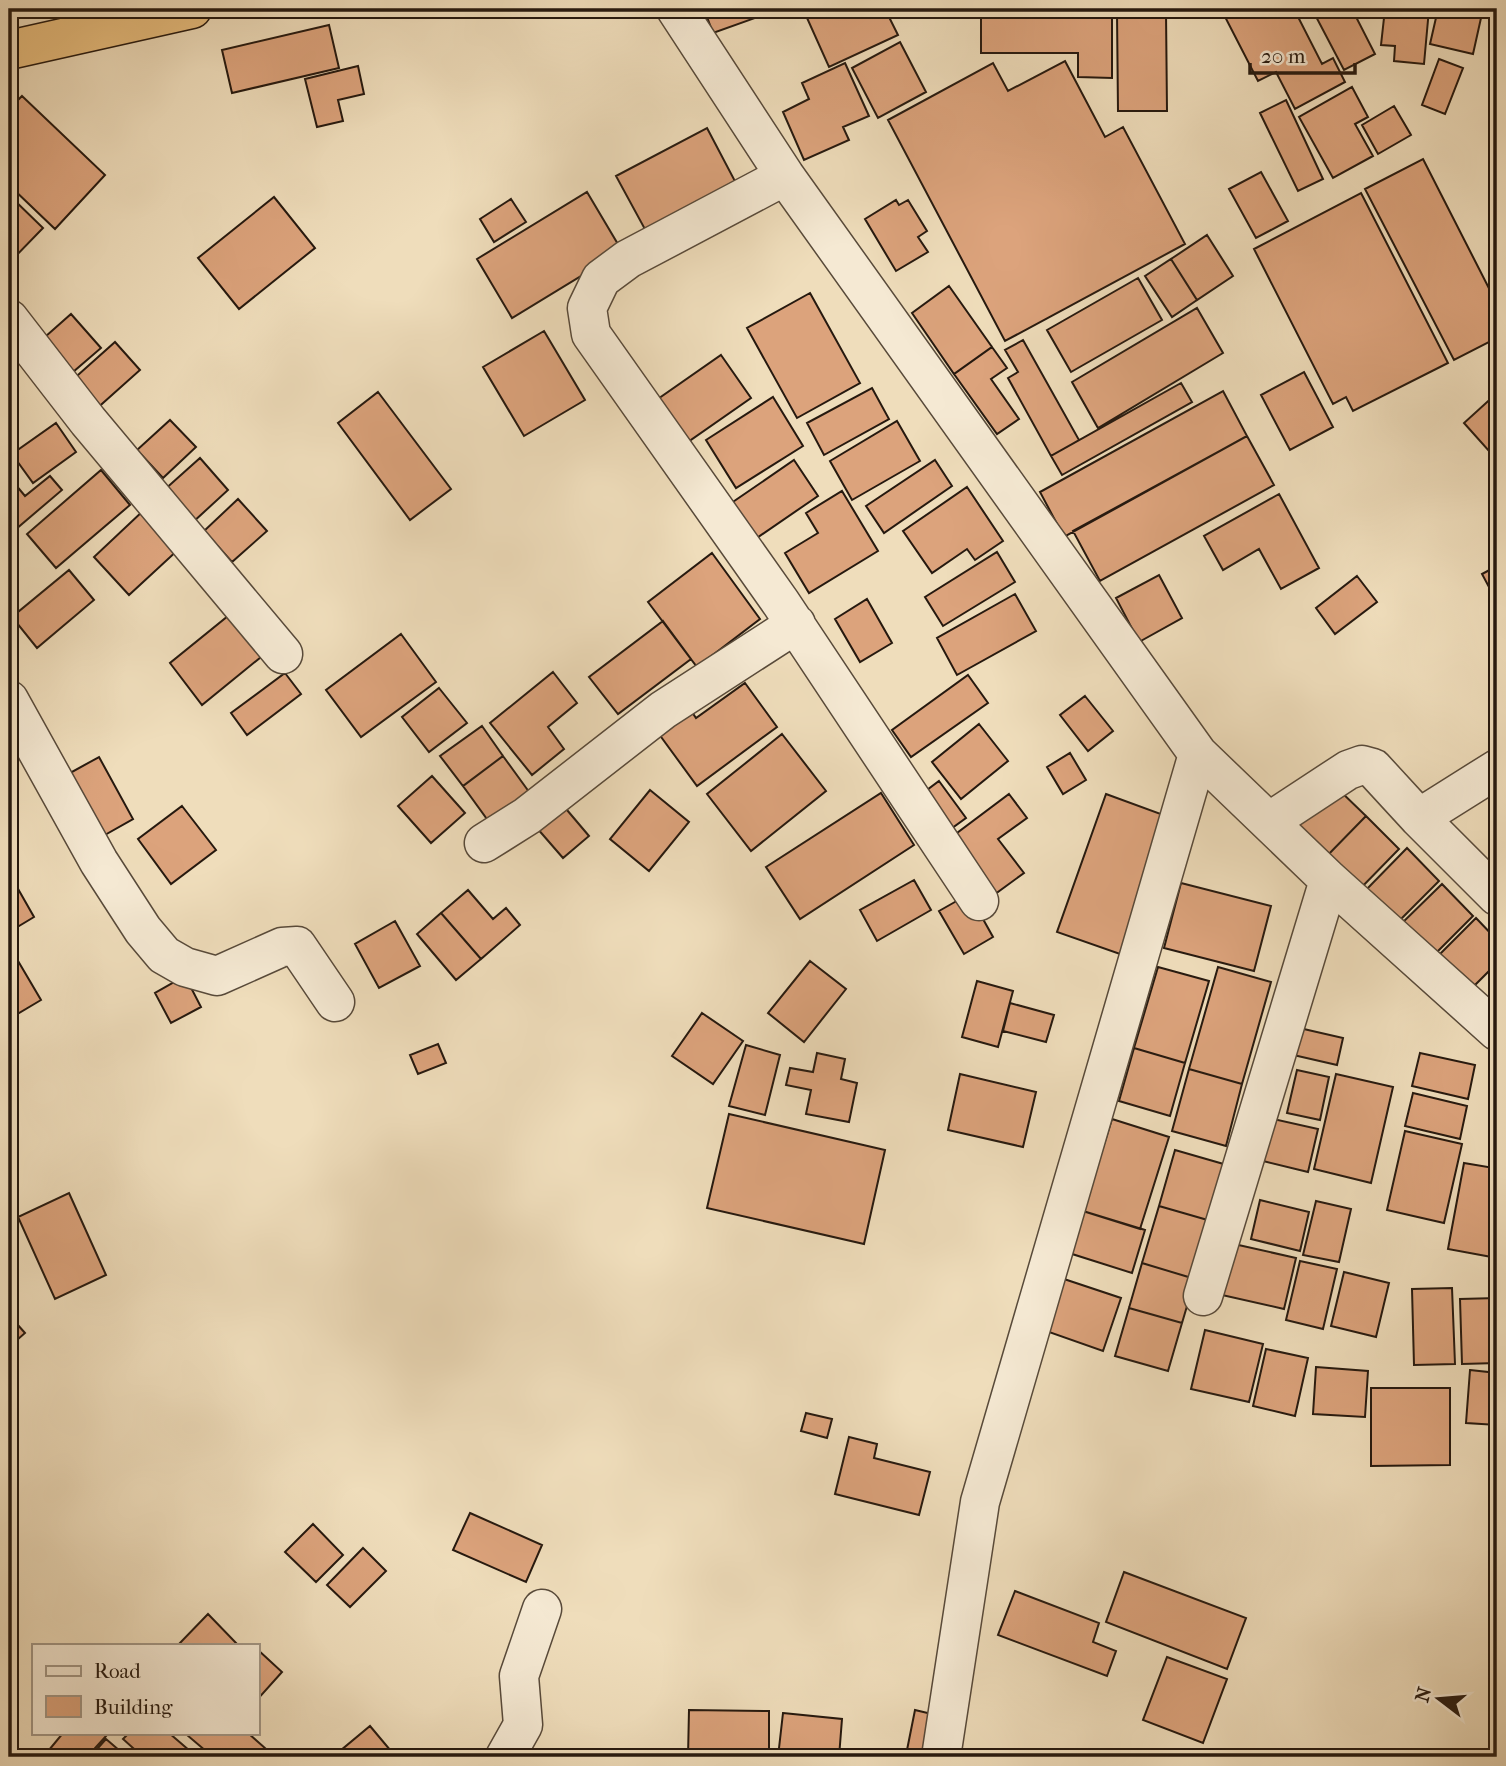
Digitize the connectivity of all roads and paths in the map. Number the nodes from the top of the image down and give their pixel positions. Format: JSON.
{"nodes":[{"id":1,"x":192,"y":9,"type":"edge"},
{"id":2,"x":676,"y":9,"type":"edge"},
{"id":3,"x":9,"y":50,"type":"edge"},
{"id":4,"x":785,"y":176,"type":"junction"},
{"id":5,"x":9,"y":319,"type":"edge"},
{"id":6,"x":796,"y":624,"type":"junction"},
{"id":7,"x":283,"y":654,"type":"dead end"},
{"id":8,"x":9,"y":701,"type":"edge"},
{"id":9,"x":1198,"y":754,"type":"junction"},
{"id":10,"x":1497,"y":769,"type":"edge"},
{"id":11,"x":1419,"y":818,"type":"junction"},
{"id":12,"x":1269,"y":822,"type":"junction"},
{"id":13,"x":484,"y":843,"type":"dead end"},
{"id":14,"x":1329,"y":880,"type":"junction"},
{"id":15,"x":1497,"y":896,"type":"edge"},
{"id":16,"x":979,"y":901,"type":"dead end"},
{"id":17,"x":335,"y":1002,"type":"dead end"},
{"id":18,"x":1497,"y":1031,"type":"edge"},
{"id":19,"x":1203,"y":1296,"type":"dead end"},
{"id":20,"x":542,"y":1609,"type":"dead end"},
{"id":21,"x":505,"y":1757,"type":"edge"},
{"id":22,"x":941,"y":1757,"type":"edge"}],
"edges":[{"from":1,"to":3,"type":"highway"},
{"from":2,"to":4,"type":"street"},
{"from":4,"to":6,"type":"street"},
{"from":4,"to":9,"type":"street"},
{"from":5,"to":7,"type":"street"},
{"from":6,"to":13,"type":"street"},
{"from":6,"to":16,"type":"street"},
{"from":8,"to":17,"type":"street"},
{"from":9,"to":12,"type":"street"},
{"from":9,"to":22,"type":"street"},
{"from":10,"to":11,"type":"street"},
{"from":11,"to":12,"type":"street"},
{"from":11,"to":15,"type":"street"},
{"from":12,"to":14,"type":"street"},
{"from":14,"to":18,"type":"street"},
{"from":14,"to":19,"type":"street"},
{"from":20,"to":21,"type":"street"}]}
